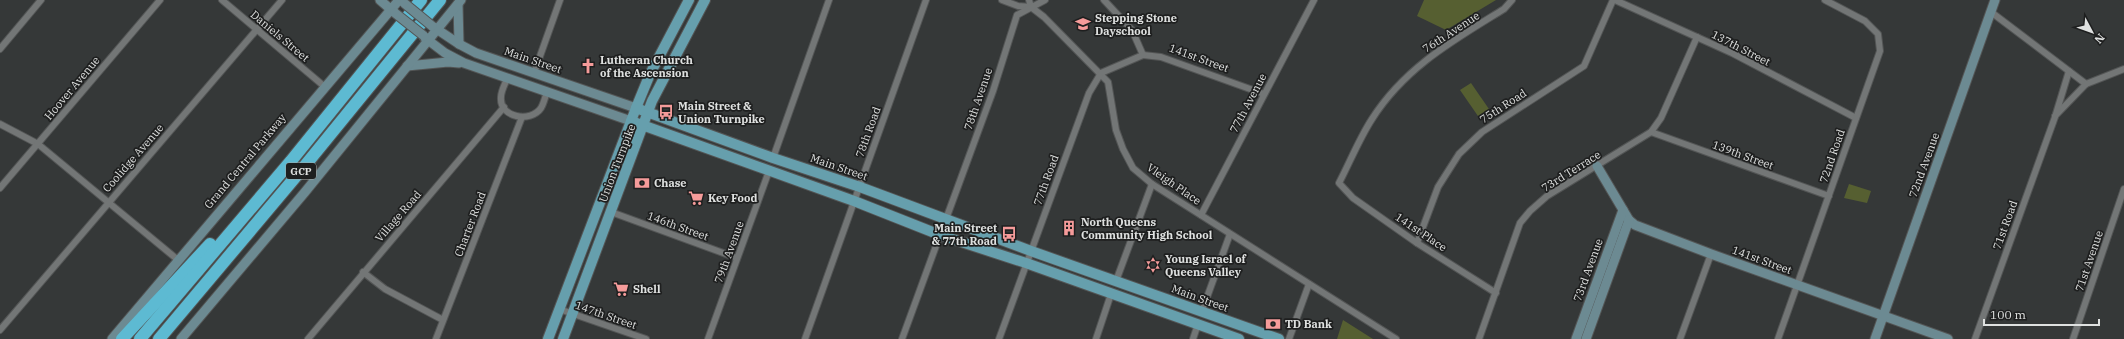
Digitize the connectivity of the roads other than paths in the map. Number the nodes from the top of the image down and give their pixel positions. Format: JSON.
{"nodes":[{"id":1,"x":41,"y":0,"type":"edge"},
{"id":2,"x":160,"y":0,"type":"edge"},
{"id":3,"x":222,"y":0,"type":"edge"},
{"id":4,"x":282,"y":0,"type":"edge"},
{"id":5,"x":380,"y":0,"type":"edge"},
{"id":6,"x":421,"y":0,"type":"edge"},
{"id":7,"x":440,"y":0,"type":"edge"},
{"id":8,"x":560,"y":0,"type":"edge"},
{"id":9,"x":689,"y":0,"type":"edge"},
{"id":10,"x":705,"y":0,"type":"edge"},
{"id":11,"x":829,"y":0,"type":"edge"},
{"id":12,"x":926,"y":0,"type":"edge"},
{"id":13,"x":1002,"y":0,"type":"edge"},
{"id":14,"x":1029,"y":0,"type":"edge"},
{"id":15,"x":1045,"y":0,"type":"edge"},
{"id":16,"x":1104,"y":0,"type":"edge"},
{"id":17,"x":1314,"y":0,"type":"edge"},
{"id":18,"x":1512,"y":0,"type":"edge"},
{"id":19,"x":1614,"y":0,"type":"edge"},
{"id":20,"x":1825,"y":0,"type":"edge"},
{"id":21,"x":1996,"y":0,"type":"edge"},
{"id":22,"x":401,"y":1,"type":"edge"},
{"id":23,"x":460,"y":2,"type":"edge"},
{"id":24,"x":1032,"y":7,"type":"junction"},
{"id":25,"x":393,"y":11,"type":"junction"},
{"id":26,"x":1991,"y":12,"type":"junction"},
{"id":27,"x":434,"y":28,"type":"junction"},
{"id":28,"x":256,"y":30,"type":"junction"},
{"id":29,"x":1697,"y":37,"type":"junction"},
{"id":30,"x":426,"y":38,"type":"junction"},
{"id":31,"x":459,"y":44,"type":"junction"},
{"id":32,"x":0,"y":49,"type":"edge"},
{"id":33,"x":1143,"y":55,"type":"junction"},
{"id":34,"x":464,"y":63,"type":"junction"},
{"id":35,"x":407,"y":66,"type":"junction"},
{"id":36,"x":2124,"y":69,"type":"edge"},
{"id":37,"x":2069,"y":71,"type":"junction"},
{"id":38,"x":534,"y":73,"type":"junction"},
{"id":39,"x":1101,"y":73,"type":"junction"},
{"id":40,"x":507,"y":79,"type":"junction"},
{"id":41,"x":2086,"y":84,"type":"junction"},
{"id":42,"x":325,"y":87,"type":"junction"},
{"id":43,"x":547,"y":92,"type":"junction"},
{"id":44,"x":1264,"y":94,"type":"junction"},
{"id":45,"x":504,"y":107,"type":"junction"},
{"id":46,"x":636,"y":108,"type":"junction"},
{"id":47,"x":649,"y":113,"type":"junction"},
{"id":48,"x":522,"y":117,"type":"junction"},
{"id":49,"x":2055,"y":117,"type":"junction"},
{"id":50,"x":1856,"y":118,"type":"junction"},
{"id":51,"x":631,"y":121,"type":"junction"},
{"id":52,"x":0,"y":124,"type":"edge"},
{"id":53,"x":644,"y":126,"type":"junction"},
{"id":54,"x":1650,"y":132,"type":"junction"},
{"id":55,"x":38,"y":144,"type":"junction"},
{"id":56,"x":773,"y":158,"type":"junction"},
{"id":57,"x":1597,"y":166,"type":"junction"},
{"id":58,"x":769,"y":171,"type":"junction"},
{"id":59,"x":1339,"y":183,"type":"joint"},
{"id":60,"x":1152,"y":184,"type":"junction"},
{"id":61,"x":860,"y":186,"type":"junction"},
{"id":62,"x":0,"y":188,"type":"edge"},
{"id":63,"x":2124,"y":189,"type":"edge"},
{"id":64,"x":264,"y":192,"type":"junction"},
{"id":65,"x":1828,"y":196,"type":"junction"},
{"id":66,"x":854,"y":201,"type":"junction"},
{"id":67,"x":108,"y":202,"type":"junction"},
{"id":68,"x":1623,"y":210,"type":"junction"},
{"id":69,"x":611,"y":212,"type":"junction"},
{"id":70,"x":1201,"y":215,"type":"junction"},
{"id":71,"x":946,"y":219,"type":"junction"},
{"id":72,"x":1629,"y":220,"type":"junction"},
{"id":73,"x":1230,"y":234,"type":"junction"},
{"id":74,"x":940,"y":235,"type":"junction"},
{"id":75,"x":1417,"y":243,"type":"junction"},
{"id":76,"x":1031,"y":251,"type":"junction"},
{"id":77,"x":1711,"y":254,"type":"junction"},
{"id":78,"x":737,"y":258,"type":"junction"},
{"id":79,"x":178,"y":260,"type":"junction"},
{"id":80,"x":1026,"y":263,"type":"junction"},
{"id":81,"x":364,"y":272,"type":"junction"},
{"id":82,"x":1116,"y":281,"type":"junction"},
{"id":83,"x":1309,"y":284,"type":"junction"},
{"id":84,"x":1797,"y":285,"type":"junction"},
{"id":85,"x":1496,"y":292,"type":"junction"},
{"id":86,"x":1112,"y":294,"type":"junction"},
{"id":87,"x":559,"y":309,"type":"junction"},
{"id":88,"x":1202,"y":311,"type":"junction"},
{"id":89,"x":572,"y":314,"type":"junction"},
{"id":90,"x":1883,"y":316,"type":"junction"},
{"id":91,"x":443,"y":320,"type":"junction"},
{"id":92,"x":1198,"y":324,"type":"junction"},
{"id":93,"x":0,"y":330,"type":"edge"},
{"id":94,"x":112,"y":339,"type":"edge"},
{"id":95,"x":122,"y":339,"type":"edge"},
{"id":96,"x":140,"y":339,"type":"edge"},
{"id":97,"x":159,"y":339,"type":"edge"},
{"id":98,"x":181,"y":339,"type":"edge"},
{"id":99,"x":308,"y":339,"type":"edge"},
{"id":100,"x":436,"y":339,"type":"edge"},
{"id":101,"x":548,"y":339,"type":"edge"},
{"id":102,"x":563,"y":339,"type":"edge"},
{"id":103,"x":646,"y":339,"type":"edge"},
{"id":104,"x":708,"y":339,"type":"edge"},
{"id":105,"x":805,"y":339,"type":"edge"},
{"id":106,"x":902,"y":339,"type":"edge"},
{"id":107,"x":999,"y":339,"type":"edge"},
{"id":108,"x":1096,"y":339,"type":"edge"},
{"id":109,"x":1193,"y":339,"type":"edge"},
{"id":110,"x":1239,"y":339,"type":"edge"},
{"id":111,"x":1279,"y":339,"type":"edge"},
{"id":112,"x":1289,"y":339,"type":"edge"},
{"id":113,"x":1396,"y":339,"type":"edge"},
{"id":114,"x":1479,"y":339,"type":"edge"},
{"id":115,"x":1576,"y":339,"type":"edge"},
{"id":116,"x":1586,"y":339,"type":"edge"},
{"id":117,"x":1680,"y":339,"type":"edge"},
{"id":118,"x":1778,"y":339,"type":"edge"},
{"id":119,"x":1875,"y":339,"type":"edge"},
{"id":120,"x":1948,"y":339,"type":"edge"},
{"id":121,"x":1975,"y":339,"type":"edge"},
{"id":122,"x":2073,"y":339,"type":"edge"}],
"edges":[{"from":1,"to":32,"type":"street"},
{"from":2,"to":55,"type":"street","name":"Hoover Avenue"},
{"from":3,"to":28,"type":"street","name":"Daniels Street"},
{"from":4,"to":28,"type":"street","name":"Coolidge Avenue"},
{"from":5,"to":25,"type":"main road"},
{"from":6,"to":64,"type":"highway","number":"GCP"},
{"from":7,"to":97,"type":"highway","number":"GCP"},
{"from":8,"to":38,"type":"street"},
{"from":9,"to":46,"type":"main road","name":"Union Turnpike"},
{"from":10,"to":47,"type":"main road","name":"Union Turnpike"},
{"from":11,"to":56,"type":"street"},
{"from":12,"to":61,"type":"street","name":"78th Road"},
{"from":13,"to":24,"type":"street"},
{"from":14,"to":24,"type":"street","name":"Vleigh Place"},
{"from":15,"to":24,"type":"street","name":"78th Avenue"},
{"from":16,"to":33,"type":"street"},
{"from":17,"to":44,"type":"street","name":"77th Avenue"},
{"from":18,"to":59,"type":"street","name":"76th Avenue"},
{"from":19,"to":29,"type":"street","name":"137th Street"},
{"from":19,"to":75,"type":"street","name":"75th Road"},
{"from":20,"to":50,"type":"street","name":"72nd Road"},
{"from":21,"to":26,"type":"main road","name":"72nd Avenue"},
{"from":22,"to":25,"type":"main road","name":"Grand Central Parkway"},
{"from":22,"to":27,"type":"main road","name":"Main Street","bridge":true},
{"from":23,"to":27,"type":"main road"},
{"from":23,"to":31,"type":"main road"},
{"from":24,"to":39,"type":"street","name":"Vleigh Place"},
{"from":24,"to":71,"type":"street","name":"78th Avenue"},
{"from":25,"to":30,"type":"main road","bridge":true},
{"from":25,"to":42,"type":"main road","name":"Grand Central Parkway"},
{"from":26,"to":37,"type":"street"},
{"from":26,"to":90,"type":"main road","name":"72nd Avenue"},
{"from":27,"to":30,"type":"main road"},
{"from":27,"to":31,"type":"main road","name":"Main Street"},
{"from":28,"to":42,"type":"street","name":"Daniels Street"},
{"from":28,"to":67,"type":"street","name":"Coolidge Avenue"},
{"from":29,"to":50,"type":"street","name":"137th Street"},
{"from":29,"to":54,"type":"street","name":"73rd Terrace"},
{"from":30,"to":34,"type":"main road"},
{"from":30,"to":35,"type":"main road"},
{"from":31,"to":38,"type":"main road","name":"Main Street"},
{"from":33,"to":39,"type":"street"},
{"from":33,"to":44,"type":"street","name":"141st Street"},
{"from":34,"to":35,"type":"main road"},
{"from":34,"to":40,"type":"main road"},
{"from":35,"to":98,"type":"main road"},
{"from":36,"to":41,"type":"street"},
{"from":37,"to":41,"type":"street"},
{"from":37,"to":49,"type":"street","name":"71st Road"},
{"from":38,"to":46,"type":"main road","name":"Main Street"},
{"from":39,"to":60,"type":"street","name":"Vleigh Place"},
{"from":39,"to":76,"type":"street","name":"77th Road"},
{"from":40,"to":43,"type":"main road"},
{"from":40,"to":45,"type":"street"},
{"from":41,"to":49,"type":"street","name":"71st Road"},
{"from":42,"to":79,"type":"main road","name":"Grand Central Parkway"},
{"from":43,"to":48,"type":"street"},
{"from":43,"to":51,"type":"main road"},
{"from":44,"to":70,"type":"street","name":"77th Avenue"},
{"from":45,"to":48,"type":"street"},
{"from":45,"to":81,"type":"street","name":"Village Road"},
{"from":46,"to":47,"type":"main road","name":"Main Street"},
{"from":46,"to":51,"type":"main road","name":"Union Turnpike"},
{"from":47,"to":53,"type":"main road","name":"Union Turnpike"},
{"from":47,"to":56,"type":"main road","name":"Main Street"},
{"from":48,"to":91,"type":"street","name":"Charter Road"},
{"from":49,"to":121,"type":"street","name":"71st Road"},
{"from":50,"to":65,"type":"street","name":"72nd Road"},
{"from":51,"to":53,"type":"main road"},
{"from":51,"to":87,"type":"main road","name":"Union Turnpike"},
{"from":52,"to":55,"type":"street"},
{"from":53,"to":58,"type":"main road"},
{"from":53,"to":69,"type":"main road","name":"Union Turnpike"},
{"from":54,"to":57,"type":"street","name":"73rd Terrace"},
{"from":54,"to":65,"type":"street","name":"139th Street"},
{"from":55,"to":62,"type":"street","name":"Hoover Avenue"},
{"from":55,"to":67,"type":"street"},
{"from":56,"to":61,"type":"main road","name":"Main Street"},
{"from":57,"to":68,"type":"main road"},
{"from":57,"to":85,"type":"street","name":"73rd Terrace"},
{"from":58,"to":66,"type":"main road"},
{"from":58,"to":78,"type":"street","name":"79th Avenue"},
{"from":59,"to":75,"type":"street","name":"141st Place"},
{"from":60,"to":70,"type":"street","name":"Vleigh Place"},
{"from":60,"to":82,"type":"street"},
{"from":61,"to":66,"type":"street","name":"78th Road"},
{"from":61,"to":71,"type":"main road","name":"Main Street"},
{"from":63,"to":122,"type":"street","name":"71st Avenue"},
{"from":64,"to":95,"type":"highway"},
{"from":64,"to":96,"type":"highway","number":"GCP"},
{"from":65,"to":84,"type":"street","name":"72nd Road"},
{"from":66,"to":74,"type":"main road"},
{"from":66,"to":105,"type":"street","name":"78th Road"},
{"from":67,"to":79,"type":"street"},
{"from":67,"to":93,"type":"street","name":"Coolidge Avenue"},
{"from":68,"to":72,"type":"main road"},
{"from":68,"to":115,"type":"main road","name":"73rd Avenue"},
{"from":69,"to":78,"type":"street","name":"146th Street"},
{"from":69,"to":89,"type":"main road","name":"Union Turnpike"},
{"from":70,"to":73,"type":"street","name":"Vleigh Place"},
{"from":71,"to":76,"type":"main road","name":"Main Street"},
{"from":72,"to":77,"type":"main road","name":"141st Street"},
{"from":72,"to":116,"type":"main road","name":"73rd Avenue"},
{"from":73,"to":83,"type":"street","name":"Vleigh Place"},
{"from":73,"to":88,"type":"street"},
{"from":74,"to":80,"type":"main road"},
{"from":74,"to":106,"type":"street"},
{"from":75,"to":85,"type":"street","name":"141st Place"},
{"from":76,"to":80,"type":"street","name":"77th Road"},
{"from":76,"to":82,"type":"main road","name":"Main Street"},
{"from":77,"to":84,"type":"main road","name":"141st Street"},
{"from":77,"to":117,"type":"street"},
{"from":78,"to":104,"type":"street","name":"79th Avenue"},
{"from":79,"to":94,"type":"main road","name":"Grand Central Parkway"},
{"from":80,"to":86,"type":"main road"},
{"from":80,"to":107,"type":"street","name":"77th Road"},
{"from":81,"to":91,"type":"street"},
{"from":81,"to":99,"type":"street","name":"Village Road"},
{"from":82,"to":88,"type":"main road","name":"Main Street"},
{"from":83,"to":112,"type":"street"},
{"from":83,"to":113,"type":"street","name":"Vleigh Place"},
{"from":84,"to":90,"type":"main road","name":"141st Street"},
{"from":84,"to":118,"type":"street","name":"72nd Road"},
{"from":85,"to":114,"type":"street","name":"73rd Terrace"},
{"from":86,"to":92,"type":"main road"},
{"from":86,"to":108,"type":"street"},
{"from":87,"to":89,"type":"street","name":"147th Street"},
{"from":87,"to":101,"type":"main road","name":"Union Turnpike"},
{"from":88,"to":111,"type":"main road","name":"Main Street"},
{"from":89,"to":102,"type":"main road","name":"Union Turnpike"},
{"from":89,"to":103,"type":"street","name":"147th Street"},
{"from":90,"to":119,"type":"main road","name":"72nd Avenue"},
{"from":90,"to":120,"type":"main road","name":"141st Street"},
{"from":91,"to":100,"type":"street","name":"Charter Road"},
{"from":92,"to":109,"type":"street"},
{"from":92,"to":110,"type":"main road"}]}
